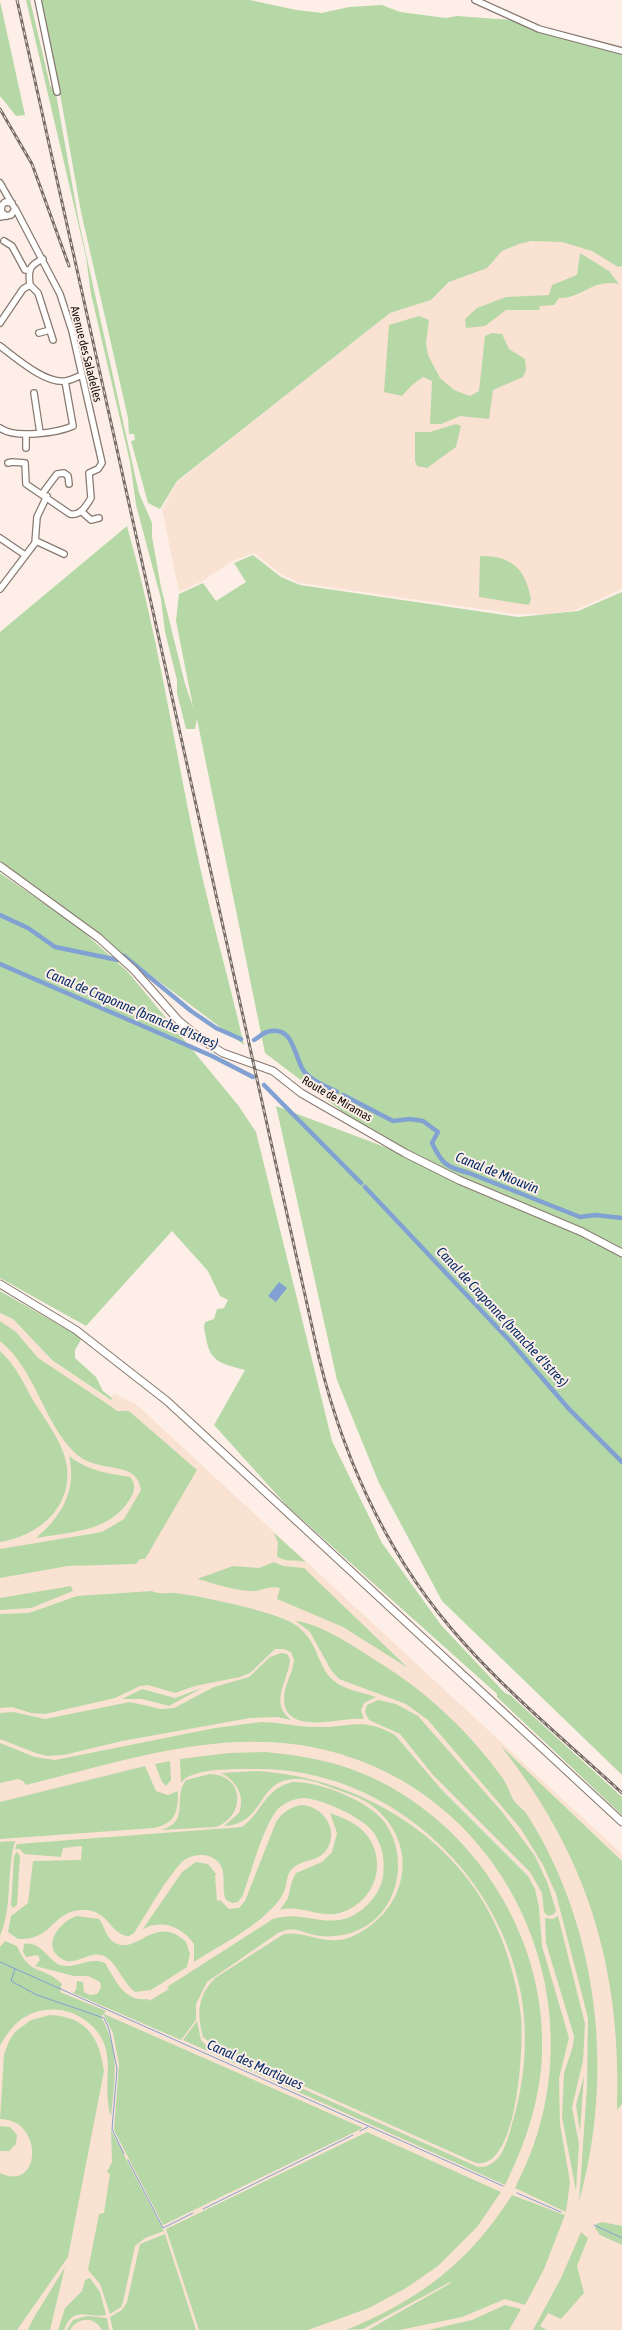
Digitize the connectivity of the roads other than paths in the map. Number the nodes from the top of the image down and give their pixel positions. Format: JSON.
{"nodes":[{"id":1,"x":38,"y":0,"type":"edge"},
{"id":2,"x":475,"y":0,"type":"edge"},
{"id":3,"x":622,"y":51,"type":"edge"},
{"id":4,"x":57,"y":92,"type":"dead end"},
{"id":5,"x":1,"y":185,"type":"edge"},
{"id":6,"x":1,"y":206,"type":"edge"},
{"id":7,"x":14,"y":206,"type":"junction"},
{"id":8,"x":5,"y":216,"type":"edge"},
{"id":9,"x":24,"y":225,"type":"junction"},
{"id":10,"x":4,"y":241,"type":"dead end"},
{"id":11,"x":43,"y":259,"type":"junction"},
{"id":12,"x":28,"y":270,"type":"junction"},
{"id":13,"x":30,"y":286,"type":"junction"},
{"id":14,"x":0,"y":323,"type":"edge"},
{"id":15,"x":50,"y":330,"type":"junction"},
{"id":16,"x":39,"y":333,"type":"dead end"},
{"id":17,"x":53,"y":340,"type":"dead end"},
{"id":18,"x":0,"y":346,"type":"edge"},
{"id":19,"x":82,"y":375,"type":"junction"},
{"id":20,"x":65,"y":381,"type":"junction"},
{"id":21,"x":34,"y":393,"type":"dead end"},
{"id":22,"x":0,"y":428,"type":"edge"},
{"id":23,"x":40,"y":433,"type":"junction"},
{"id":24,"x":26,"y":434,"type":"junction"},
{"id":25,"x":26,"y":448,"type":"dead end"},
{"id":26,"x":8,"y":463,"type":"dead end"},
{"id":27,"x":69,"y":484,"type":"dead end"},
{"id":28,"x":44,"y":495,"type":"junction"},
{"id":29,"x":81,"y":511,"type":"junction"},
{"id":30,"x":99,"y":518,"type":"dead end"},
{"id":31,"x":0,"y":538,"type":"edge"},
{"id":32,"x":36,"y":541,"type":"junction"},
{"id":33,"x":64,"y":554,"type":"dead end"},
{"id":34,"x":25,"y":555,"type":"junction"},
{"id":35,"x":0,"y":589,"type":"edge"},
{"id":36,"x":0,"y":866,"type":"edge"},
{"id":37,"x":622,"y":1253,"type":"edge"},
{"id":38,"x":0,"y":1284,"type":"edge"},
{"id":39,"x":622,"y":1822,"type":"edge"}],
"edges":[{"from":1,"to":4,"type":"street"},
{"from":2,"to":3,"type":"street"},
{"from":5,"to":6,"type":"street","name":"Avenue des Saladelles"},
{"from":5,"to":7,"type":"street","name":"Avenue des Saladelles"},
{"from":6,"to":7,"type":"street"},
{"from":6,"to":8,"type":"street"},
{"from":7,"to":8,"type":"street"},
{"from":7,"to":9,"type":"street","name":"Avenue des Saladelles"},
{"from":8,"to":9,"type":"street","name":"Avenue des Saladelles"},
{"from":9,"to":11,"type":"street","name":"Avenue des Saladelles"},
{"from":10,"to":12,"type":"street"},
{"from":11,"to":12,"type":"street"},
{"from":11,"to":19,"type":"street","name":"Avenue des Saladelles"},
{"from":12,"to":13,"type":"street"},
{"from":13,"to":14,"type":"street"},
{"from":13,"to":15,"type":"street"},
{"from":15,"to":16,"type":"street"},
{"from":15,"to":17,"type":"street"},
{"from":18,"to":20,"type":"street"},
{"from":19,"to":20,"type":"street"},
{"from":19,"to":29,"type":"street","name":"Avenue des Saladelles"},
{"from":20,"to":23,"type":"street"},
{"from":21,"to":23,"type":"street"},
{"from":22,"to":24,"type":"street"},
{"from":23,"to":24,"type":"street"},
{"from":24,"to":25,"type":"street"},
{"from":26,"to":28,"type":"street"},
{"from":27,"to":28,"type":"street"},
{"from":28,"to":29,"type":"street"},
{"from":28,"to":32,"type":"street"},
{"from":29,"to":30,"type":"street"},
{"from":31,"to":34,"type":"street"},
{"from":32,"to":33,"type":"street"},
{"from":32,"to":34,"type":"street"},
{"from":34,"to":35,"type":"street"},
{"from":36,"to":37,"type":"main road","name":"Route de Miramas"},
{"from":38,"to":39,"type":"main road"}]}
